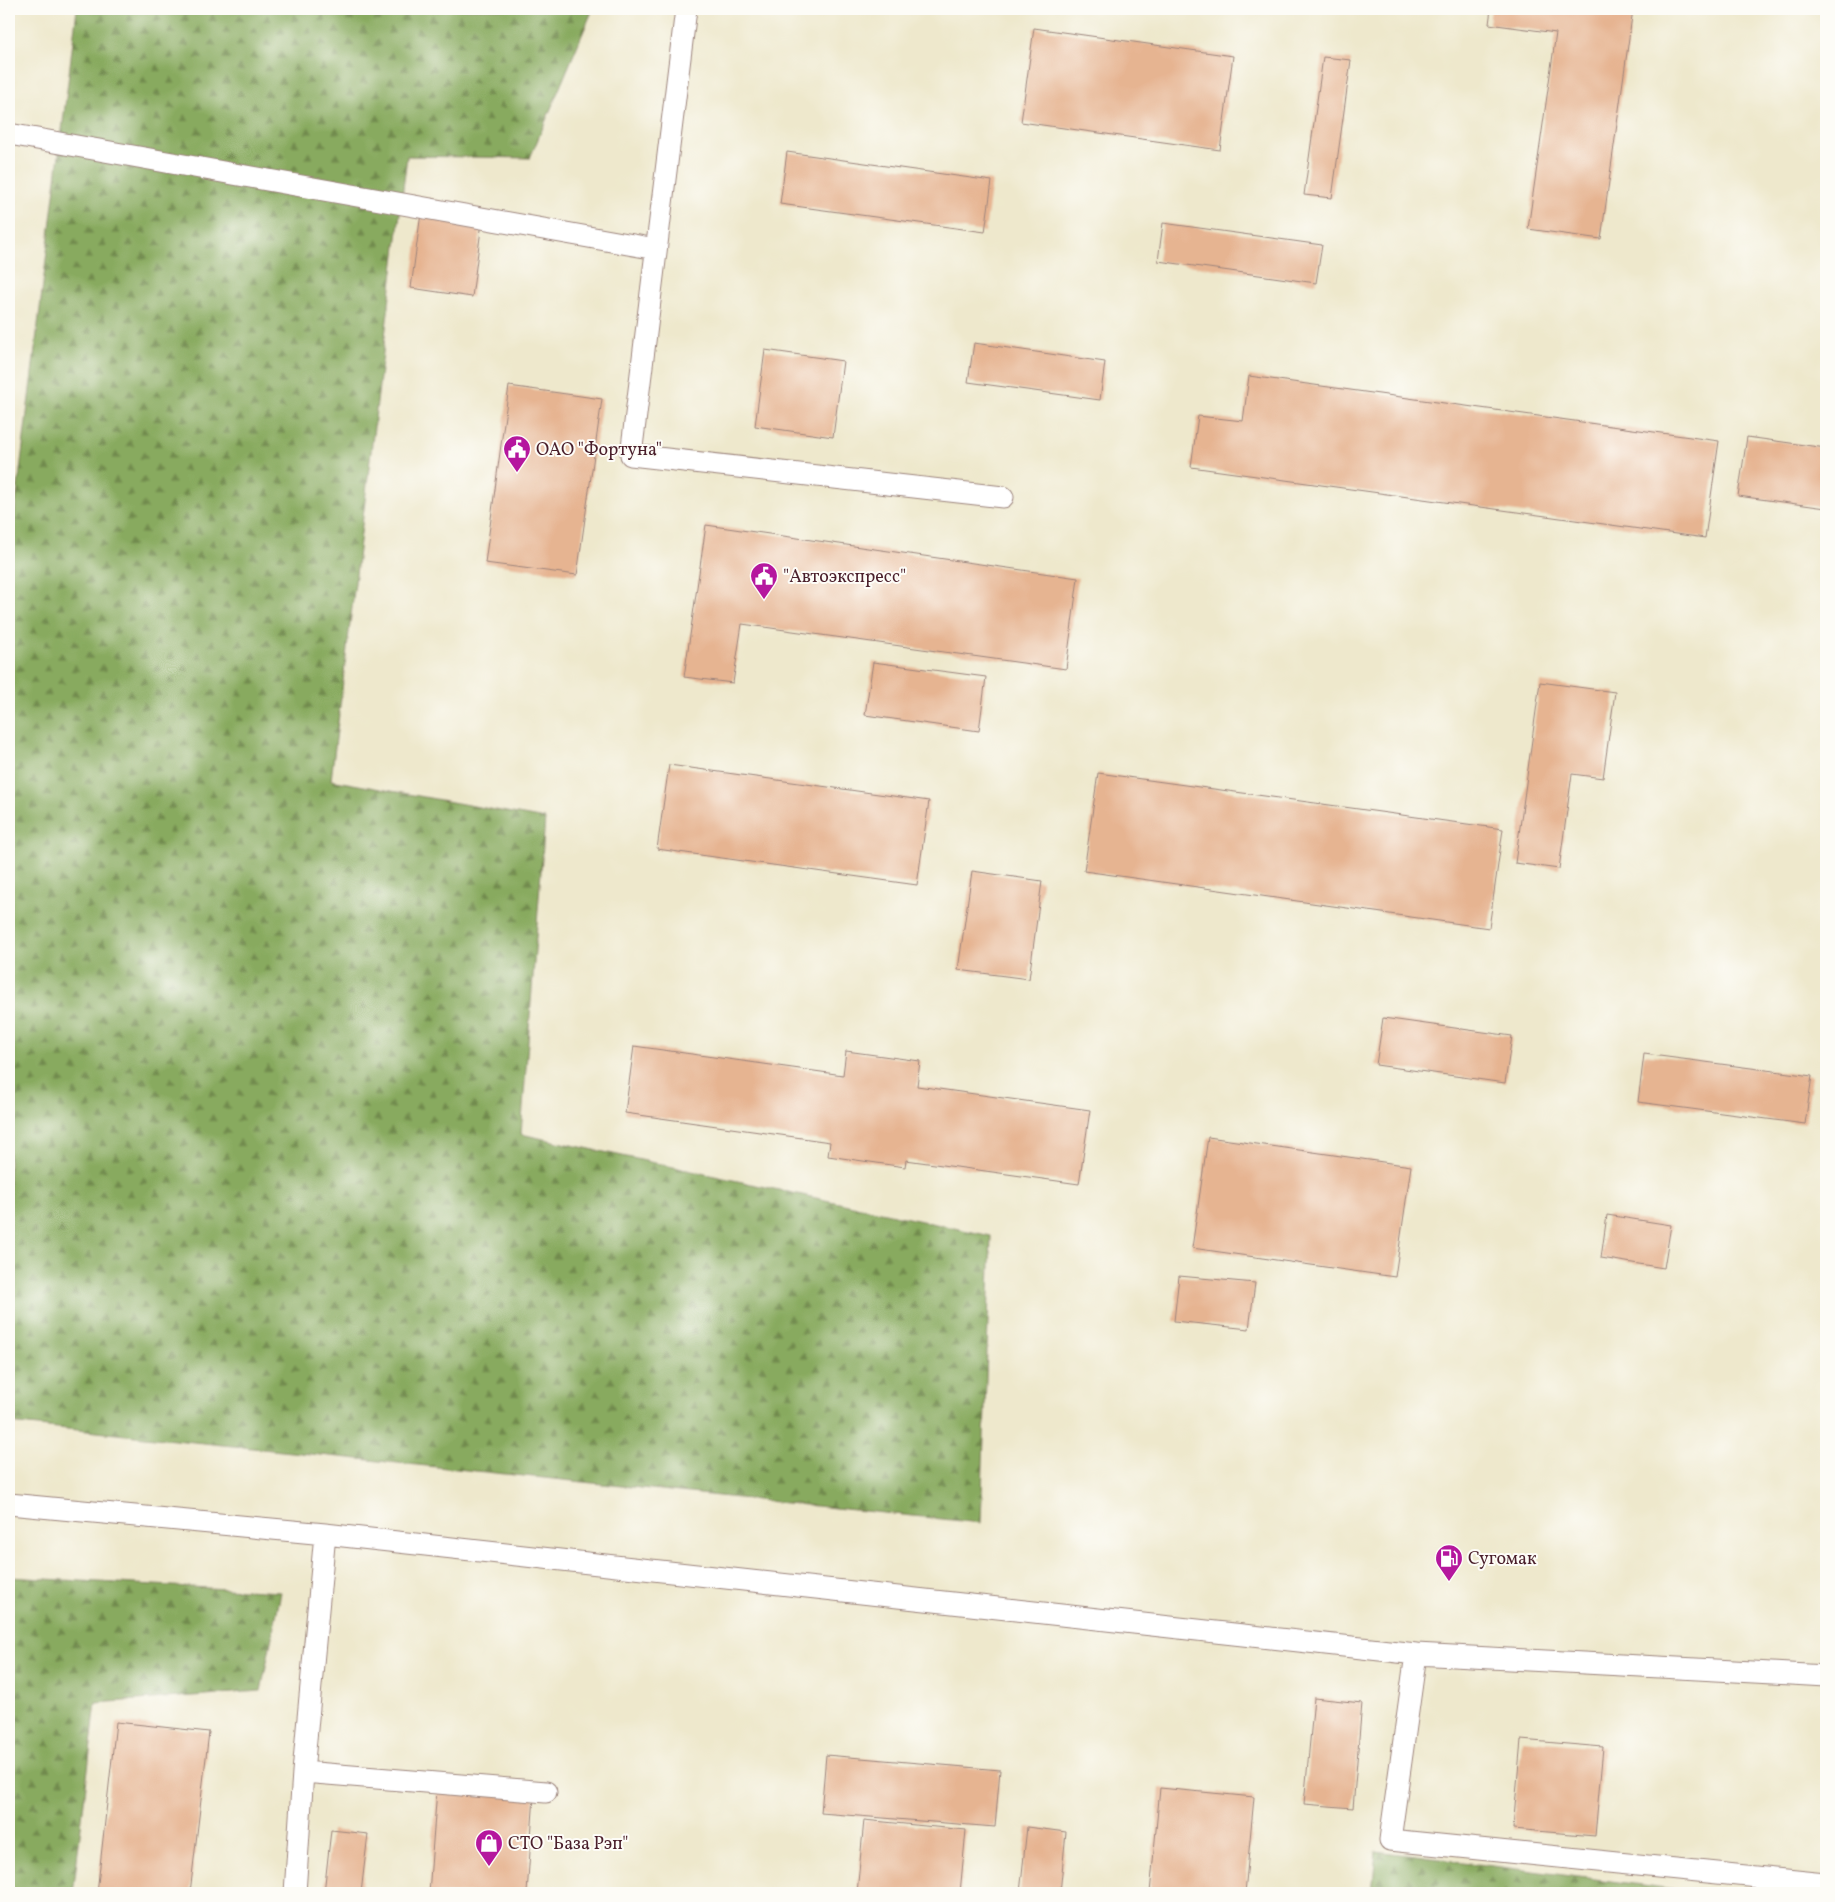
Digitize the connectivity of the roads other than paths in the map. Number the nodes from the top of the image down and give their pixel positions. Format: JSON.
{"nodes":[{"id":1,"x":686,"y":9,"type":"edge"},
{"id":2,"x":9,"y":134,"type":"edge"},
{"id":3,"x":656,"y":249,"type":"junction"},
{"id":4,"x":1003,"y":497,"type":"dead end"},
{"id":5,"x":9,"y":1504,"type":"edge"},
{"id":6,"x":324,"y":1534,"type":"junction"},
{"id":7,"x":1416,"y":1654,"type":"junction"},
{"id":8,"x":1826,"y":1676,"type":"edge"},
{"id":9,"x":303,"y":1772,"type":"junction"},
{"id":10,"x":546,"y":1792,"type":"dead end"},
{"id":11,"x":1826,"y":1884,"type":"edge"},
{"id":12,"x":295,"y":1893,"type":"edge"}],
"edges":[{"from":1,"to":3,"type":"lane"},
{"from":2,"to":3,"type":"lane"},
{"from":3,"to":4,"type":"lane"},
{"from":5,"to":6,"type":"lane"},
{"from":6,"to":7,"type":"lane"},
{"from":6,"to":9,"type":"lane"},
{"from":7,"to":8,"type":"lane"},
{"from":7,"to":11,"type":"lane"},
{"from":9,"to":10,"type":"lane"},
{"from":9,"to":12,"type":"lane"}]}
